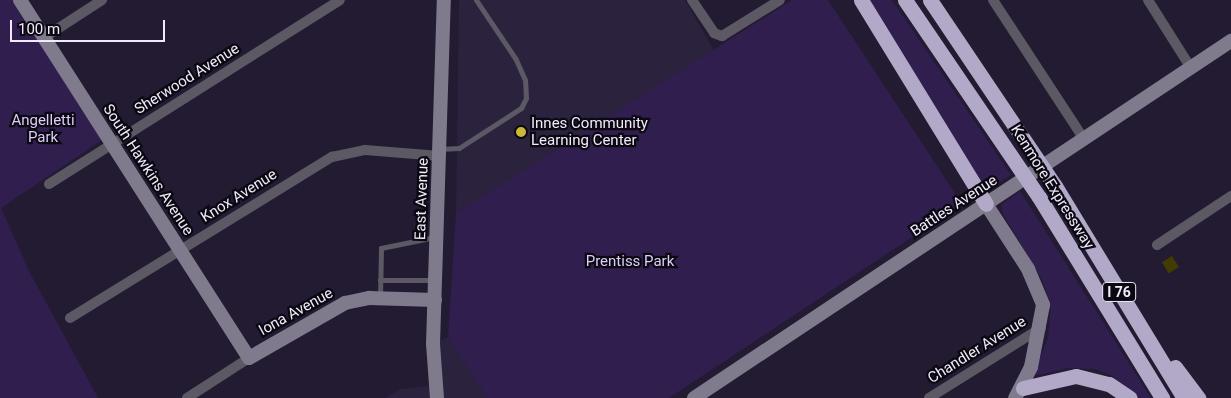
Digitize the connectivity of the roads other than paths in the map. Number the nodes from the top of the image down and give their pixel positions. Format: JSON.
{"nodes":[{"id":1,"x":20,"y":0,"type":"edge"},
{"id":2,"x":102,"y":0,"type":"edge"},
{"id":3,"x":340,"y":0,"type":"edge"},
{"id":4,"x":444,"y":0,"type":"edge"},
{"id":5,"x":476,"y":0,"type":"edge"},
{"id":6,"x":692,"y":0,"type":"edge"},
{"id":7,"x":780,"y":0,"type":"edge"},
{"id":8,"x":861,"y":0,"type":"edge"},
{"id":9,"x":905,"y":0,"type":"edge"},
{"id":10,"x":930,"y":0,"type":"edge"},
{"id":11,"x":993,"y":0,"type":"edge"},
{"id":12,"x":1148,"y":0,"type":"edge"},
{"id":13,"x":45,"y":37,"type":"junction"},
{"id":14,"x":1231,"y":40,"type":"edge"},
{"id":15,"x":1190,"y":68,"type":"junction"},
{"id":16,"x":1084,"y":140,"type":"junction"},
{"id":17,"x":110,"y":144,"type":"junction"},
{"id":18,"x":440,"y":152,"type":"junction"},
{"id":19,"x":49,"y":184,"type":"dead end"},
{"id":20,"x":1231,"y":196,"type":"edge"},
{"id":21,"x":986,"y":204,"type":"junction"},
{"id":22,"x":437,"y":237,"type":"junction"},
{"id":23,"x":1157,"y":245,"type":"dead end"},
{"id":24,"x":180,"y":250,"type":"junction"},
{"id":25,"x":380,"y":280,"type":"junction"},
{"id":26,"x":436,"y":280,"type":"junction"},
{"id":27,"x":1112,"y":280,"type":"junction"},
{"id":28,"x":380,"y":298,"type":"junction"},
{"id":29,"x":435,"y":300,"type":"junction"},
{"id":30,"x":70,"y":318,"type":"dead end"},
{"id":31,"x":1042,"y":328,"type":"junction"},
{"id":32,"x":249,"y":358,"type":"junction"},
{"id":33,"x":1019,"y":393,"type":"edge"},
{"id":34,"x":187,"y":398,"type":"edge"},
{"id":35,"x":437,"y":398,"type":"edge"},
{"id":36,"x":694,"y":398,"type":"edge"},
{"id":37,"x":929,"y":398,"type":"edge"},
{"id":38,"x":1130,"y":398,"type":"edge"},
{"id":39,"x":1162,"y":398,"type":"edge"},
{"id":40,"x":1184,"y":398,"type":"edge"},
{"id":41,"x":1198,"y":398,"type":"edge"}],
"edges":[{"from":1,"to":13,"type":"street","name":"South Hawkins Avenue"},
{"from":2,"to":13,"type":"street"},
{"from":3,"to":17,"type":"street","name":"Sherwood Avenue"},
{"from":4,"to":18,"type":"street","name":"East Avenue"},
{"from":5,"to":18,"type":"lane"},
{"from":6,"to":7,"type":"street"},
{"from":8,"to":21,"type":"highway"},
{"from":9,"to":39,"type":"highway","name":"Kenmore Expressway","number":"I 76"},
{"from":10,"to":27,"type":"highway","name":"Kenmore Expressway","number":"I 76"},
{"from":11,"to":16,"type":"street"},
{"from":12,"to":15,"type":"street"},
{"from":13,"to":17,"type":"street","name":"South Hawkins Avenue"},
{"from":14,"to":15,"type":"street","name":"Battles Avenue"},
{"from":15,"to":16,"type":"street","name":"Battles Avenue"},
{"from":16,"to":21,"type":"street","name":"Battles Avenue"},
{"from":17,"to":19,"type":"street","name":"Sherwood Avenue"},
{"from":17,"to":24,"type":"street","name":"South Hawkins Avenue"},
{"from":18,"to":22,"type":"street","name":"East Avenue"},
{"from":18,"to":24,"type":"street","name":"Knox Avenue"},
{"from":20,"to":23,"type":"street"},
{"from":21,"to":31,"type":"street"},
{"from":21,"to":36,"type":"street","name":"Battles Avenue"},
{"from":22,"to":25,"type":"lane"},
{"from":22,"to":26,"type":"street","name":"East Avenue"},
{"from":24,"to":30,"type":"street","name":"Knox Avenue"},
{"from":24,"to":32,"type":"street","name":"South Hawkins Avenue"},
{"from":25,"to":26,"type":"lane"},
{"from":25,"to":28,"type":"lane"},
{"from":26,"to":29,"type":"street","name":"East Avenue"},
{"from":27,"to":40,"type":"highway","name":"Kenmore Expressway","number":"I 76"},
{"from":27,"to":41,"type":"highway"},
{"from":28,"to":29,"type":"street","name":"Iona Avenue"},
{"from":28,"to":32,"type":"street","name":"Iona Avenue"},
{"from":29,"to":35,"type":"street","name":"East Avenue"},
{"from":31,"to":33,"type":"street"},
{"from":31,"to":37,"type":"street","name":"Chandler Avenue"},
{"from":32,"to":34,"type":"street","name":"Iona Avenue"},
{"from":33,"to":38,"type":"highway"}]}
